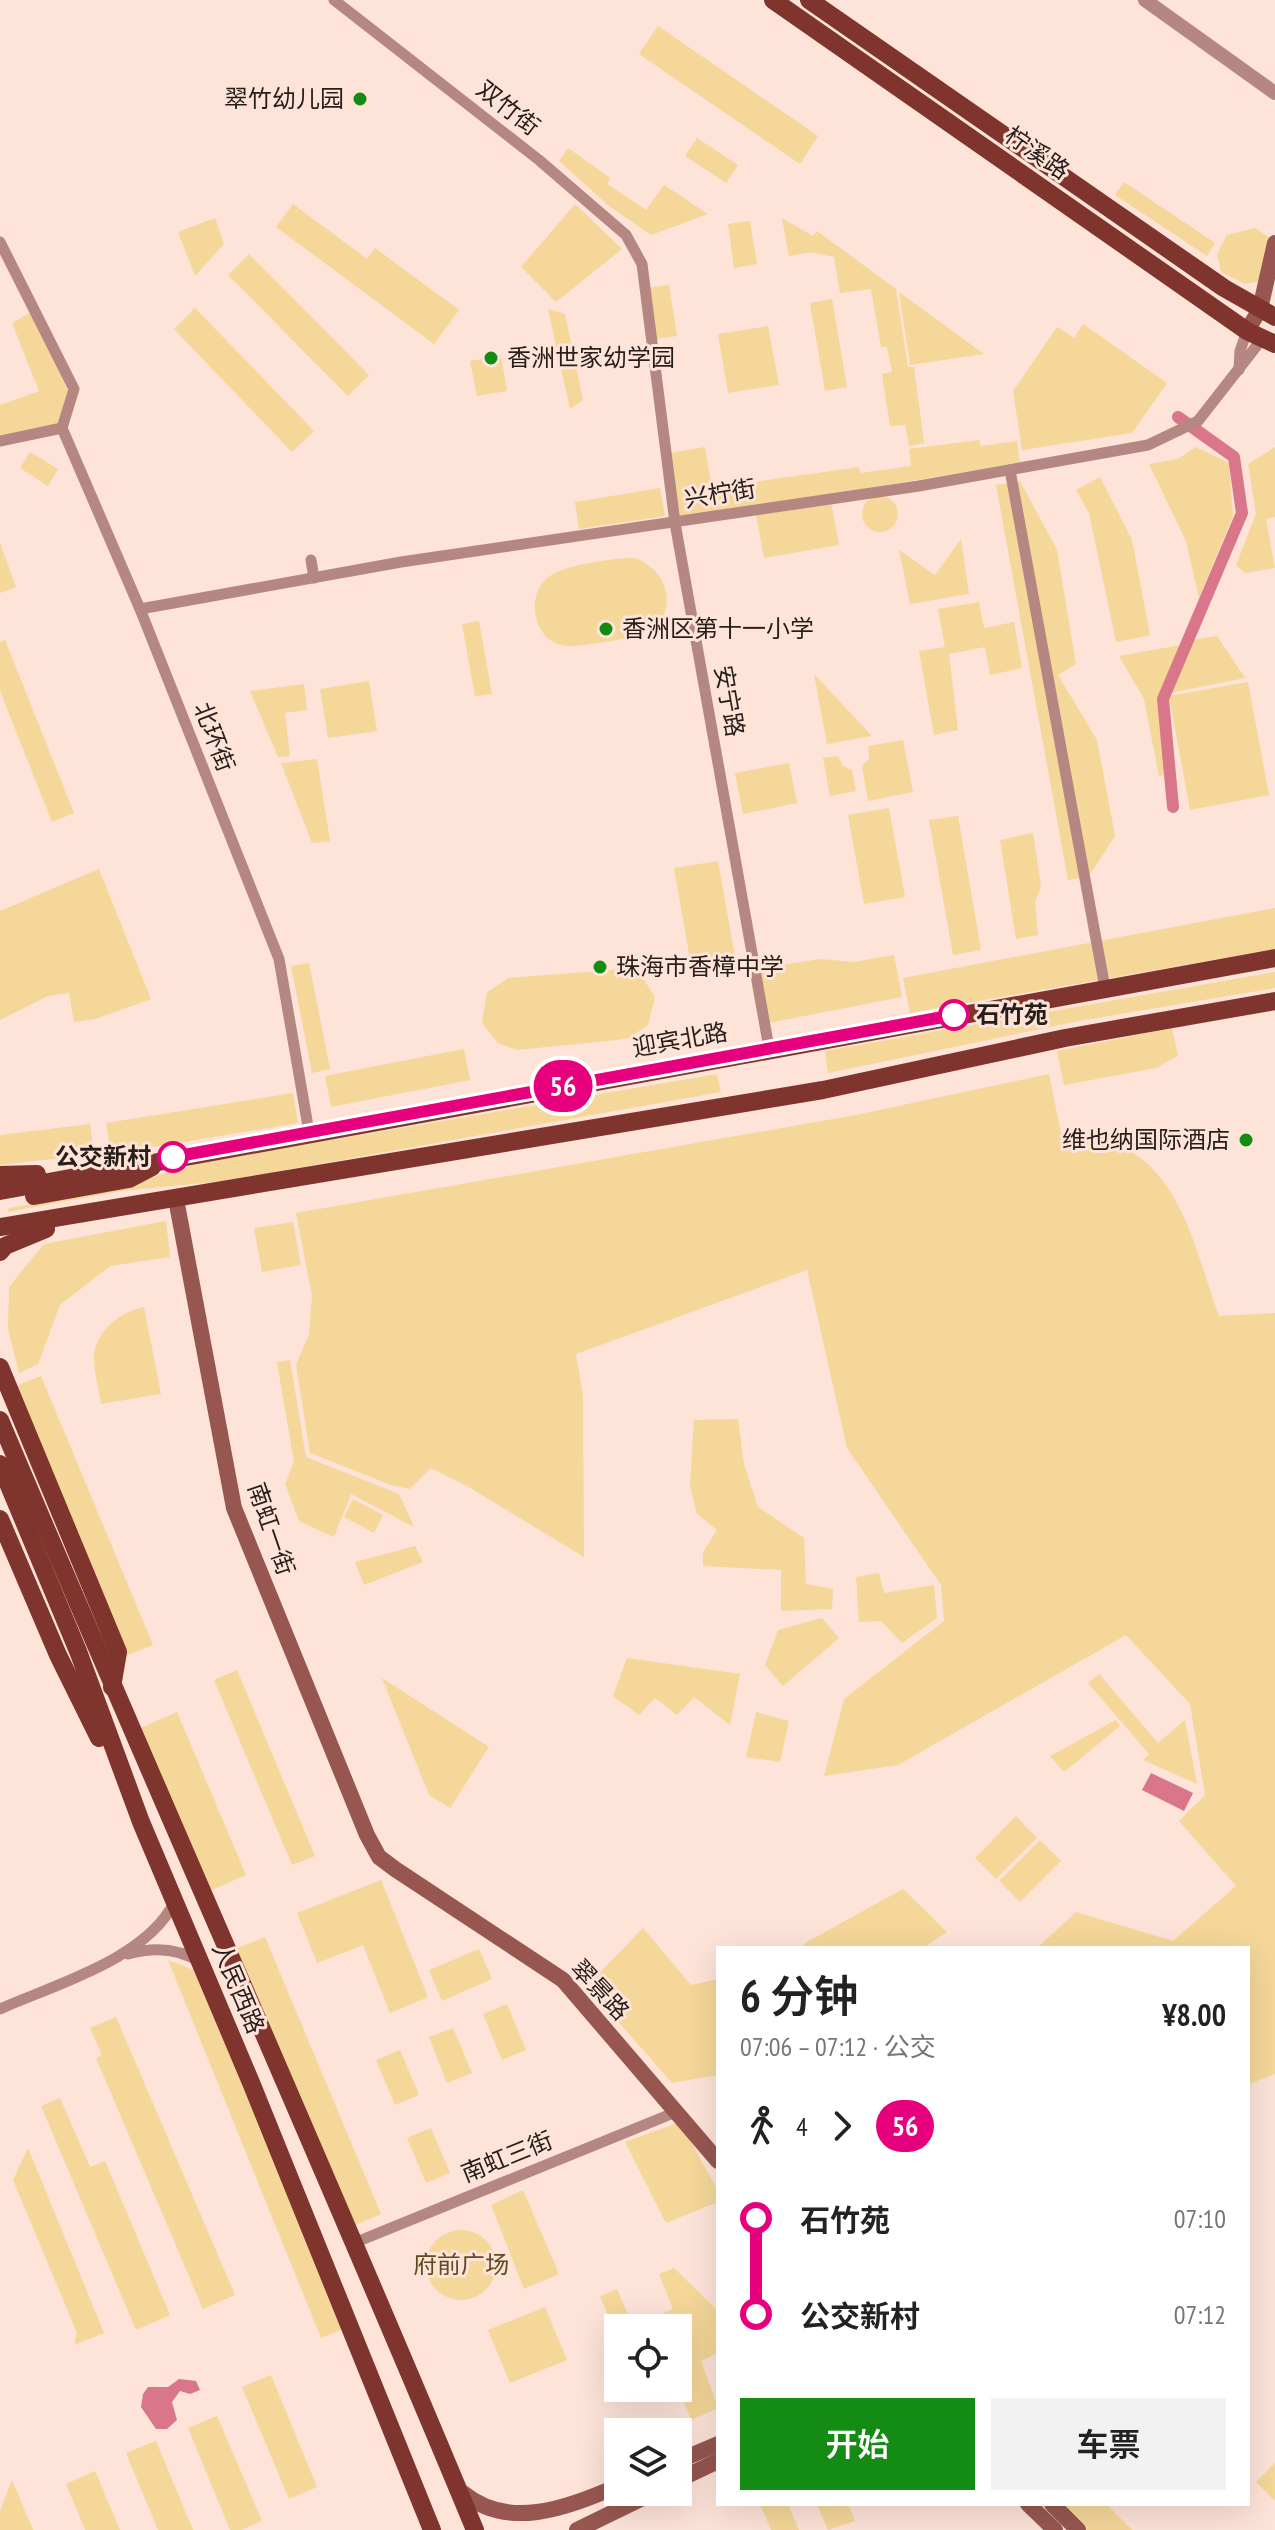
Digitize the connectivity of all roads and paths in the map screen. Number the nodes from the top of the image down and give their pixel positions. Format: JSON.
{"nodes":[{"id":1,"x":334,"y":0,"type":"edge"},
{"id":2,"x":773,"y":0,"type":"edge"},
{"id":3,"x":809,"y":0,"type":"edge"},
{"id":4,"x":1145,"y":0,"type":"edge"},
{"id":5,"x":1275,"y":93,"type":"edge"},
{"id":6,"x":1137,"y":228,"type":"junction"},
{"id":7,"x":0,"y":242,"type":"edge"},
{"id":8,"x":1275,"y":243,"type":"edge"},
{"id":9,"x":1127,"y":245,"type":"junction"},
{"id":10,"x":642,"y":264,"type":"joint"},
{"id":11,"x":1270,"y":316,"type":"edge"},
{"id":12,"x":1261,"y":338,"type":"edge"},
{"id":13,"x":62,"y":428,"type":"junction"},
{"id":14,"x":0,"y":441,"type":"edge"},
{"id":15,"x":1010,"y":470,"type":"junction"},
{"id":16,"x":675,"y":523,"type":"junction"},
{"id":17,"x":311,"y":560,"type":"dead end"},
{"id":18,"x":314,"y":578,"type":"junction"},
{"id":19,"x":140,"y":609,"type":"junction"},
{"id":20,"x":1275,"y":958,"type":"edge"},
{"id":21,"x":1105,"y":988,"type":"junction"},
{"id":22,"x":1275,"y":1001,"type":"edge"},
{"id":23,"x":769,"y":1048,"type":"junction"},
{"id":24,"x":309,"y":1132,"type":"junction"},
{"id":25,"x":173,"y":1157,"type":"junction"},
{"id":26,"x":0,"y":1175,"type":"edge"},
{"id":27,"x":76,"y":1175,"type":"junction"},
{"id":28,"x":0,"y":1191,"type":"edge"},
{"id":29,"x":176,"y":1199,"type":"junction"},
{"id":30,"x":0,"y":1203,"type":"edge"},
{"id":31,"x":113,"y":1209,"type":"junction"},
{"id":32,"x":0,"y":1227,"type":"edge"},
{"id":33,"x":0,"y":1252,"type":"edge"},
{"id":34,"x":0,"y":1359,"type":"edge"},
{"id":35,"x":0,"y":1367,"type":"edge"},
{"id":36,"x":10,"y":1390,"type":"junction"},
{"id":37,"x":0,"y":1420,"type":"edge"},
{"id":38,"x":0,"y":1464,"type":"edge"},
{"id":39,"x":0,"y":1519,"type":"edge"},
{"id":40,"x":112,"y":1687,"type":"junction"},
{"id":41,"x":141,"y":1822,"type":"junction"},
{"id":42,"x":379,"y":1857,"type":"joint"},
{"id":43,"x":176,"y":1900,"type":"junction"},
{"id":44,"x":116,"y":1957,"type":"junction"},
{"id":45,"x":201,"y":1962,"type":"junction"},
{"id":46,"x":0,"y":2009,"type":"edge"},
{"id":47,"x":676,"y":2112,"type":"junction"},
{"id":48,"x":716,"y":2159,"type":"edge"},
{"id":49,"x":354,"y":2243,"type":"junction"},
{"id":50,"x":716,"y":2445,"type":"edge"},
{"id":51,"x":692,"y":2455,"type":"edge"},
{"id":52,"x":716,"y":2462,"type":"edge"},
{"id":53,"x":692,"y":2473,"type":"edge"},
{"id":54,"x":453,"y":2475,"type":"junction"},
{"id":55,"x":415,"y":2489,"type":"junction"},
{"id":56,"x":604,"y":2492,"type":"edge"},
{"id":57,"x":626,"y":2506,"type":"edge"},
{"id":58,"x":1030,"y":2506,"type":"edge"},
{"id":59,"x":1054,"y":2506,"type":"edge"},
{"id":60,"x":422,"y":2530,"type":"edge"},
{"id":61,"x":432,"y":2530,"type":"edge"},
{"id":62,"x":475,"y":2530,"type":"edge"},
{"id":63,"x":577,"y":2530,"type":"edge"},
{"id":64,"x":1055,"y":2530,"type":"edge"},
{"id":65,"x":1078,"y":2530,"type":"edge"}],
"edges":[{"from":1,"to":10,"type":"street","name":"双竹街"},
{"from":2,"to":9,"type":"main road","name":"柠溪路"},
{"from":3,"to":6,"type":"main road","name":"柠溪路"},
{"from":4,"to":5,"type":"street"},
{"from":6,"to":9,"type":"main road"},
{"from":6,"to":11,"type":"main road","name":"柠溪路"},
{"from":7,"to":13,"type":"street"},
{"from":8,"to":11,"type":"main road"},
{"from":9,"to":12,"type":"main road","name":"柠溪路"},
{"from":10,"to":16,"type":"street","name":"安宁路"},
{"from":11,"to":12,"type":"main road"},
{"from":12,"to":15,"type":"street","name":"兴柠街"},
{"from":13,"to":14,"type":"street"},
{"from":13,"to":19,"type":"street","name":"北环街"},
{"from":15,"to":16,"type":"street","name":"兴柠街"},
{"from":15,"to":21,"type":"street"},
{"from":16,"to":18,"type":"street","name":"兴柠街"},
{"from":16,"to":23,"type":"street","name":"安宁路"},
{"from":17,"to":18,"type":"street"},
{"from":18,"to":19,"type":"street","name":"兴柠街"},
{"from":19,"to":24,"type":"street","name":"北环街"},
{"from":20,"to":21,"type":"main road","name":"迎宾北路"},
{"from":21,"to":23,"type":"main road","name":"迎宾北路"},
{"from":22,"to":29,"type":"main road"},
{"from":23,"to":24,"type":"main road","name":"迎宾北路"},
{"from":24,"to":25,"type":"main road","name":"迎宾北路"},
{"from":25,"to":27,"type":"main road","name":"迎宾北路"},
{"from":25,"to":30,"type":"main road"},
{"from":26,"to":27,"type":"main road"},
{"from":27,"to":28,"type":"main road","name":"迎宾北路"},
{"from":29,"to":31,"type":"main road"},
{"from":29,"to":42,"type":"main road","name":"南虹一街"},
{"from":31,"to":32,"type":"main road"},
{"from":31,"to":33,"type":"main road"},
{"from":34,"to":36,"type":"main road"},
{"from":35,"to":36,"type":"main road"},
{"from":36,"to":40,"type":"main road"},
{"from":37,"to":40,"type":"main road","name":"人民西路"},
{"from":38,"to":41,"type":"main road","name":"人民西路"},
{"from":39,"to":41,"type":"main road"},
{"from":40,"to":49,"type":"main road","name":"人民西路"},
{"from":41,"to":43,"type":"main road","name":"人民西路"},
{"from":42,"to":47,"type":"main road","name":"翠景路"},
{"from":43,"to":44,"type":"street"},
{"from":43,"to":45,"type":"main road","name":"人民西路"},
{"from":44,"to":45,"type":"street"},
{"from":44,"to":46,"type":"street"},
{"from":45,"to":55,"type":"main road","name":"人民西路"},
{"from":47,"to":48,"type":"main road","name":"翠景路"},
{"from":47,"to":49,"type":"street","name":"南虹三街"},
{"from":49,"to":54,"type":"main road","name":"人民西路"},
{"from":50,"to":51,"type":"main road"},
{"from":52,"to":53,"type":"main road"},
{"from":54,"to":56,"type":"main road"},
{"from":54,"to":62,"type":"main road"},
{"from":55,"to":60,"type":"main road"},
{"from":55,"to":61,"type":"main road","name":"人民西路"},
{"from":57,"to":63,"type":"main road"},
{"from":58,"to":64,"type":"main road"},
{"from":59,"to":65,"type":"main road"}]}
